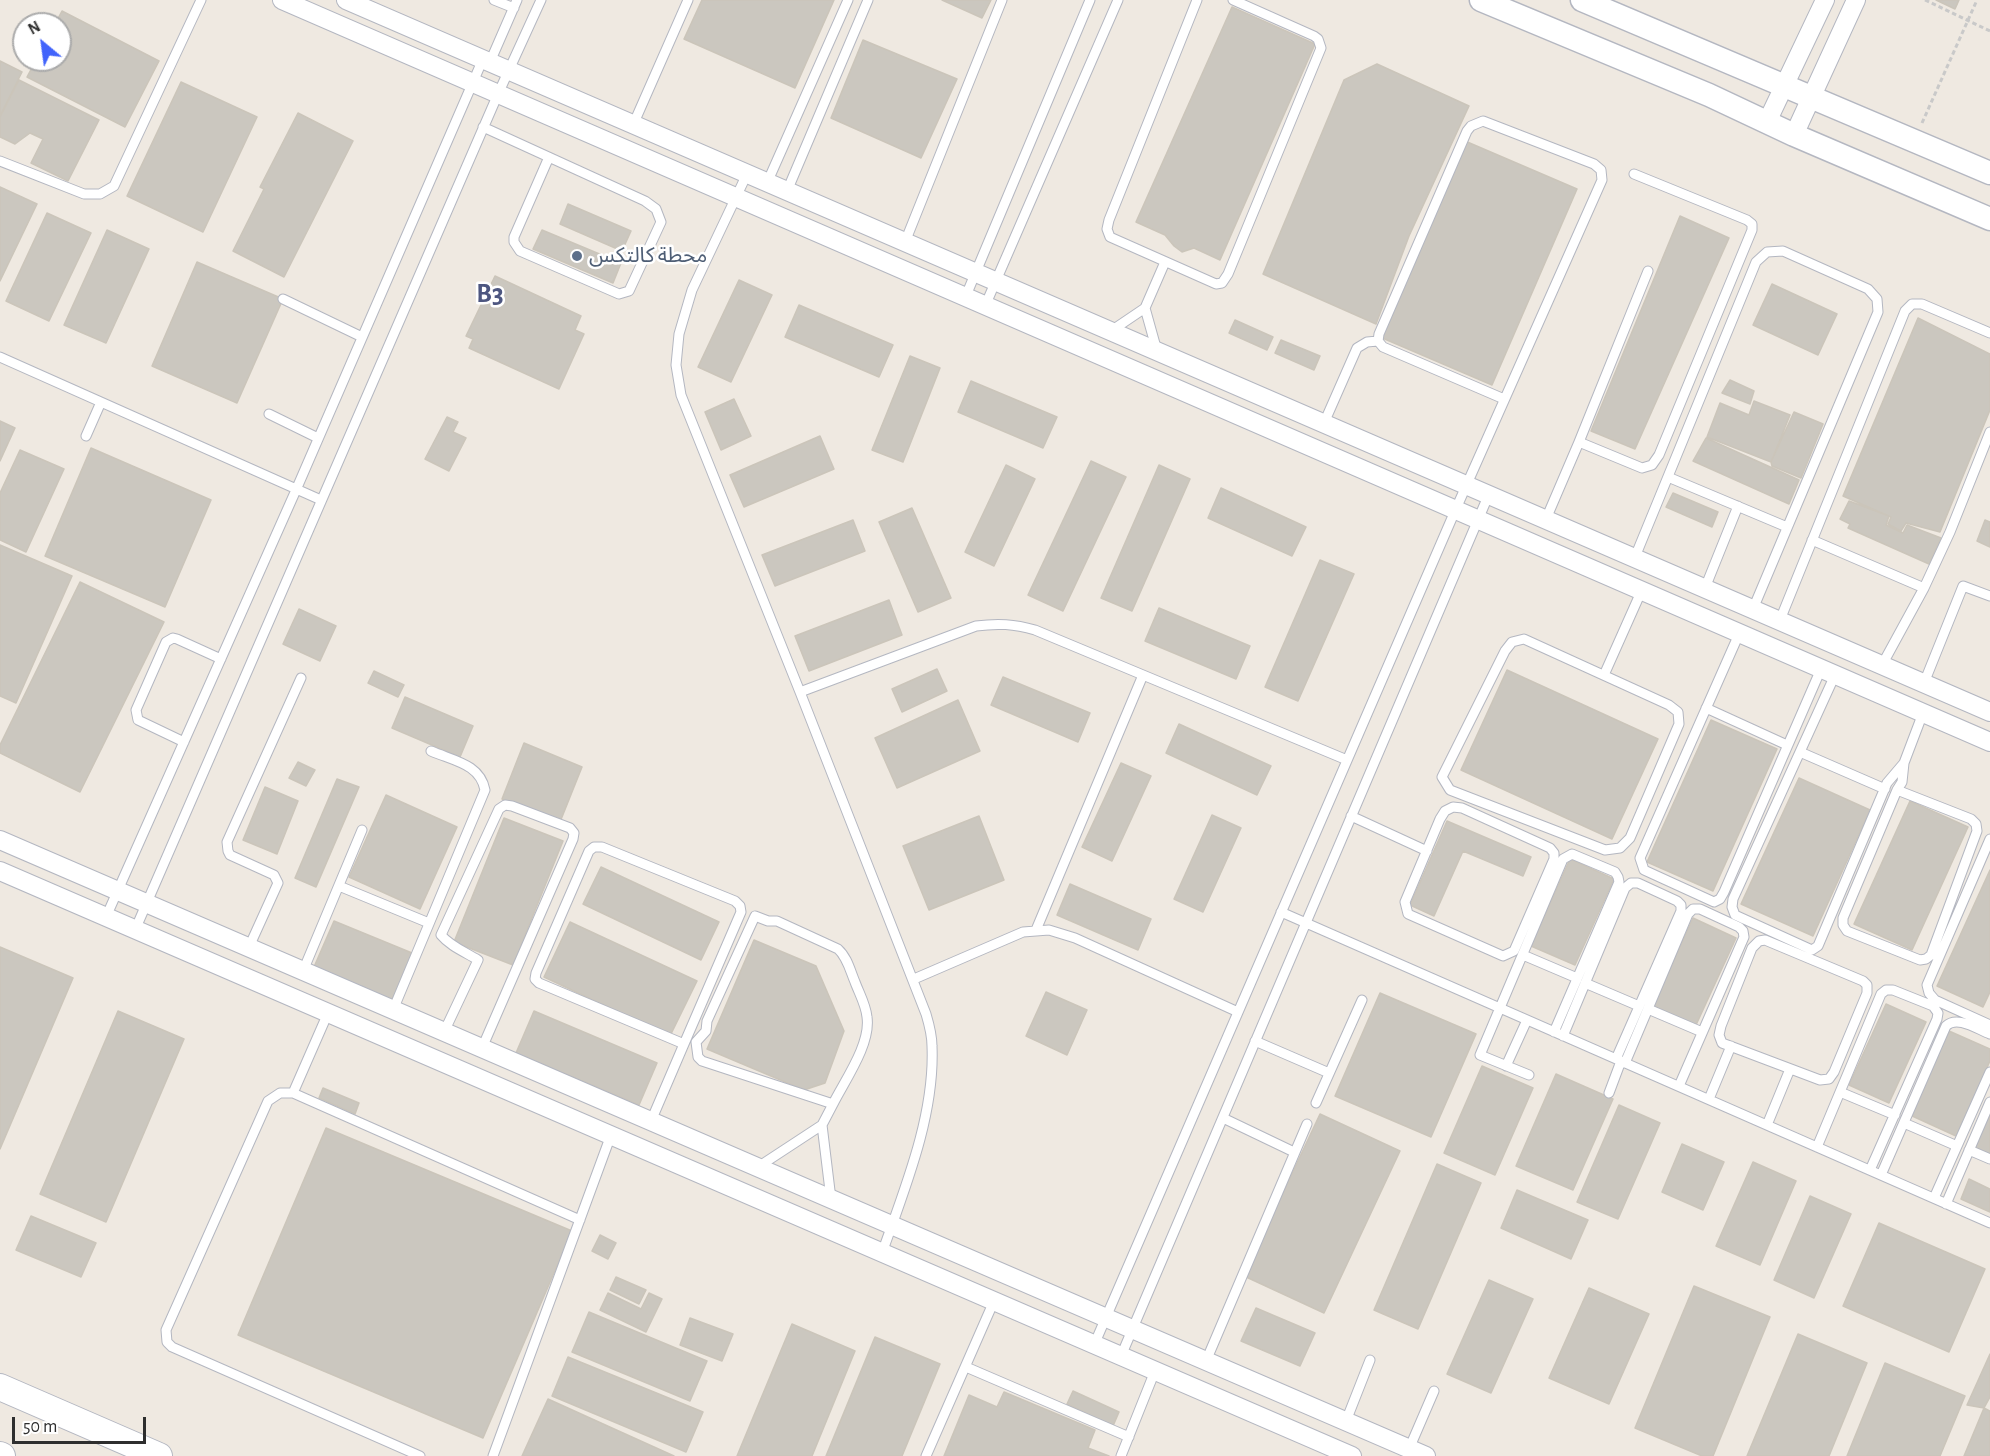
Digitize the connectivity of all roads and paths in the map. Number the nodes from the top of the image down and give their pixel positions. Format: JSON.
{"nodes":[{"id":1,"x":201,"y":0,"type":"edge"},
{"id":2,"x":282,"y":0,"type":"edge"},
{"id":3,"x":494,"y":0,"type":"edge"},
{"id":4,"x":541,"y":0,"type":"edge"},
{"id":5,"x":688,"y":0,"type":"edge"},
{"id":6,"x":848,"y":0,"type":"edge"},
{"id":7,"x":868,"y":0,"type":"edge"},
{"id":8,"x":1002,"y":0,"type":"edge"},
{"id":9,"x":1090,"y":0,"type":"edge"},
{"id":10,"x":1118,"y":0,"type":"edge"},
{"id":11,"x":1197,"y":0,"type":"edge"},
{"id":12,"x":1233,"y":0,"type":"edge"},
{"id":13,"x":1481,"y":0,"type":"edge"},
{"id":14,"x":1582,"y":0,"type":"edge"},
{"id":15,"x":1824,"y":0,"type":"edge"},
{"id":16,"x":1856,"y":0,"type":"edge"},
{"id":17,"x":1925,"y":0,"type":"edge"},
{"id":18,"x":1977,"y":0,"type":"edge"},
{"id":19,"x":355,"y":2,"type":"edge"},
{"id":20,"x":515,"y":4,"type":"edge"},
{"id":21,"x":1968,"y":20,"type":"junction"},
{"id":22,"x":1990,"y":31,"type":"edge"},
{"id":23,"x":1725,"y":60,"type":"junction"},
{"id":24,"x":487,"y":61,"type":"junction"},
{"id":25,"x":509,"y":70,"type":"junction"},
{"id":26,"x":473,"y":83,"type":"junction"},
{"id":27,"x":1784,"y":85,"type":"junction"},
{"id":28,"x":498,"y":94,"type":"junction"},
{"id":29,"x":1709,"y":95,"type":"junction"},
{"id":30,"x":1811,"y":96,"type":"junction"},
{"id":31,"x":1767,"y":122,"type":"junction"},
{"id":32,"x":633,"y":125,"type":"junction"},
{"id":33,"x":483,"y":127,"type":"junction"},
{"id":34,"x":1794,"y":135,"type":"junction"},
{"id":35,"x":1914,"y":141,"type":"junction"},
{"id":36,"x":549,"y":157,"type":"junction"},
{"id":37,"x":0,"y":161,"type":"edge"},
{"id":38,"x":1990,"y":173,"type":"edge"},
{"id":39,"x":747,"y":174,"type":"junction"},
{"id":40,"x":1634,"y":174,"type":"dead end"},
{"id":41,"x":766,"y":183,"type":"junction"},
{"id":42,"x":787,"y":191,"type":"junction"},
{"id":43,"x":736,"y":197,"type":"junction"},
{"id":44,"x":1990,"y":219,"type":"edge"},
{"id":45,"x":905,"y":242,"type":"junction"},
{"id":46,"x":1165,"y":262,"type":"junction"},
{"id":47,"x":1648,"y":271,"type":"dead end"},
{"id":48,"x":975,"y":273,"type":"junction"},
{"id":49,"x":996,"y":282,"type":"junction"},
{"id":50,"x":283,"y":298,"type":"dead end"},
{"id":51,"x":965,"y":298,"type":"junction"},
{"id":52,"x":985,"y":306,"type":"junction"},
{"id":53,"x":1144,"y":308,"type":"junction"},
{"id":54,"x":1111,"y":331,"type":"junction"},
{"id":55,"x":1990,"y":333,"type":"edge"},
{"id":56,"x":362,"y":338,"type":"junction"},
{"id":57,"x":1378,"y":341,"type":"junction"},
{"id":58,"x":1157,"y":351,"type":"junction"},
{"id":59,"x":0,"y":357,"type":"edge"},
{"id":60,"x":1504,"y":399,"type":"junction"},
{"id":61,"x":101,"y":402,"type":"junction"},
{"id":62,"x":269,"y":414,"type":"dead end"},
{"id":63,"x":1324,"y":423,"type":"junction"},
{"id":64,"x":1990,"y":432,"type":"edge"},
{"id":65,"x":86,"y":436,"type":"dead end"},
{"id":66,"x":318,"y":438,"type":"junction"},
{"id":67,"x":1579,"y":442,"type":"junction"},
{"id":68,"x":1668,"y":477,"type":"junction"},
{"id":69,"x":1467,"y":484,"type":"junction"},
{"id":70,"x":296,"y":490,"type":"junction"},
{"id":71,"x":1489,"y":494,"type":"junction"},
{"id":72,"x":321,"y":500,"type":"junction"},
{"id":73,"x":1738,"y":506,"type":"junction"},
{"id":74,"x":1455,"y":511,"type":"junction"},
{"id":75,"x":1546,"y":519,"type":"junction"},
{"id":76,"x":1477,"y":521,"type":"junction"},
{"id":77,"x":1787,"y":527,"type":"junction"},
{"id":78,"x":1812,"y":540,"type":"junction"},
{"id":79,"x":1635,"y":557,"type":"junction"},
{"id":80,"x":1705,"y":588,"type":"junction"},
{"id":81,"x":1924,"y":588,"type":"junction"},
{"id":82,"x":1641,"y":591,"type":"junction"},
{"id":83,"x":1990,"y":596,"type":"edge"},
{"id":84,"x":1753,"y":609,"type":"junction"},
{"id":85,"x":1780,"y":620,"type":"junction"},
{"id":86,"x":1739,"y":634,"type":"junction"},
{"id":87,"x":221,"y":659,"type":"junction"},
{"id":88,"x":1882,"y":665,"type":"junction"},
{"id":89,"x":1828,"y":672,"type":"junction"},
{"id":90,"x":1143,"y":675,"type":"junction"},
{"id":91,"x":1604,"y":675,"type":"junction"},
{"id":92,"x":301,"y":678,"type":"dead end"},
{"id":93,"x":1924,"y":683,"type":"junction"},
{"id":94,"x":800,"y":692,"type":"junction"},
{"id":95,"x":1706,"y":708,"type":"junction"},
{"id":96,"x":1990,"y":712,"type":"edge"},
{"id":97,"x":1923,"y":713,"type":"junction"},
{"id":98,"x":184,"y":742,"type":"junction"},
{"id":99,"x":1990,"y":742,"type":"edge"},
{"id":100,"x":1787,"y":745,"type":"junction"},
{"id":101,"x":431,"y":752,"type":"dead end"},
{"id":102,"x":1800,"y":752,"type":"junction"},
{"id":103,"x":1347,"y":760,"type":"junction"},
{"id":104,"x":1904,"y":763,"type":"junction"},
{"id":105,"x":1885,"y":789,"type":"junction"},
{"id":106,"x":1897,"y":790,"type":"junction"},
{"id":107,"x":1351,"y":816,"type":"junction"},
{"id":108,"x":362,"y":830,"type":"dead end"},
{"id":109,"x":1990,"y":839,"type":"edge"},
{"id":110,"x":0,"y":840,"type":"edge"},
{"id":111,"x":1427,"y":851,"type":"junction"},
{"id":112,"x":0,"y":871,"type":"edge"},
{"id":113,"x":339,"y":886,"type":"junction"},
{"id":114,"x":118,"y":891,"type":"junction"},
{"id":115,"x":147,"y":903,"type":"junction"},
{"id":116,"x":1281,"y":912,"type":"junction"},
{"id":117,"x":106,"y":917,"type":"junction"},
{"id":118,"x":429,"y":923,"type":"junction"},
{"id":119,"x":1306,"y":923,"type":"junction"},
{"id":120,"x":135,"y":930,"type":"junction"},
{"id":121,"x":1036,"y":930,"type":"junction"},
{"id":122,"x":249,"y":947,"type":"junction"},
{"id":123,"x":1523,"y":955,"type":"junction"},
{"id":124,"x":303,"y":970,"type":"junction"},
{"id":125,"x":914,"y":979,"type":"junction"},
{"id":126,"x":1581,"y":981,"type":"junction"},
{"id":127,"x":1362,"y":1000,"type":"dead end"},
{"id":128,"x":1501,"y":1008,"type":"junction"},
{"id":129,"x":1643,"y":1008,"type":"junction"},
{"id":130,"x":393,"y":1010,"type":"junction"},
{"id":131,"x":1238,"y":1012,"type":"junction"},
{"id":132,"x":328,"y":1013,"type":"junction"},
{"id":133,"x":1527,"y":1020,"type":"junction"},
{"id":134,"x":1990,"y":1025,"type":"edge"},
{"id":135,"x":444,"y":1032,"type":"junction"},
{"id":136,"x":1701,"y":1032,"type":"junction"},
{"id":137,"x":1559,"y":1034,"type":"junction"},
{"id":138,"x":1990,"y":1034,"type":"edge"},
{"id":139,"x":1255,"y":1041,"type":"junction"},
{"id":140,"x":684,"y":1044,"type":"junction"},
{"id":141,"x":1731,"y":1046,"type":"junction"},
{"id":142,"x":482,"y":1048,"type":"junction"},
{"id":143,"x":1621,"y":1061,"type":"junction"},
{"id":144,"x":1506,"y":1066,"type":"junction"},
{"id":145,"x":1790,"y":1069,"type":"junction"},
{"id":146,"x":1990,"y":1072,"type":"edge"},
{"id":147,"x":1329,"y":1073,"type":"junction"},
{"id":148,"x":1528,"y":1075,"type":"dead end"},
{"id":149,"x":1678,"y":1086,"type":"junction"},
{"id":150,"x":1840,"y":1092,"type":"junction"},
{"id":151,"x":293,"y":1093,"type":"junction"},
{"id":152,"x":1609,"y":1093,"type":"dead end"},
{"id":153,"x":1709,"y":1100,"type":"junction"},
{"id":154,"x":1990,"y":1102,"type":"edge"},
{"id":155,"x":1316,"y":1103,"type":"dead end"},
{"id":156,"x":833,"y":1104,"type":"junction"},
{"id":157,"x":1894,"y":1115,"type":"junction"},
{"id":158,"x":1223,"y":1118,"type":"junction"},
{"id":159,"x":651,"y":1121,"type":"junction"},
{"id":160,"x":1904,"y":1123,"type":"junction"},
{"id":161,"x":1307,"y":1124,"type":"dead end"},
{"id":162,"x":822,"y":1125,"type":"junction"},
{"id":163,"x":1767,"y":1125,"type":"junction"},
{"id":164,"x":611,"y":1136,"type":"junction"},
{"id":165,"x":1957,"y":1146,"type":"junction"},
{"id":166,"x":1817,"y":1147,"type":"junction"},
{"id":167,"x":1969,"y":1150,"type":"junction"},
{"id":168,"x":1294,"y":1152,"type":"junction"},
{"id":169,"x":1990,"y":1159,"type":"edge"},
{"id":170,"x":758,"y":1167,"type":"junction"},
{"id":171,"x":1870,"y":1170,"type":"junction"},
{"id":172,"x":1881,"y":1175,"type":"junction"},
{"id":173,"x":1934,"y":1198,"type":"junction"},
{"id":174,"x":831,"y":1199,"type":"junction"},
{"id":175,"x":1946,"y":1204,"type":"junction"},
{"id":176,"x":580,"y":1220,"type":"junction"},
{"id":177,"x":1990,"y":1223,"type":"edge"},
{"id":178,"x":892,"y":1225,"type":"junction"},
{"id":179,"x":882,"y":1252,"type":"junction"},
{"id":180,"x":994,"y":1301,"type":"junction"},
{"id":181,"x":1106,"y":1317,"type":"junction"},
{"id":182,"x":1132,"y":1329,"type":"junction"},
{"id":183,"x":1094,"y":1345,"type":"junction"},
{"id":184,"x":1121,"y":1356,"type":"junction"},
{"id":185,"x":1370,"y":1360,"type":"dead end"},
{"id":186,"x":1206,"y":1361,"type":"junction"},
{"id":187,"x":966,"y":1368,"type":"junction"},
{"id":188,"x":1155,"y":1371,"type":"junction"},
{"id":189,"x":0,"y":1387,"type":"edge"},
{"id":190,"x":1434,"y":1391,"type":"dead end"},
{"id":191,"x":1346,"y":1421,"type":"junction"},
{"id":192,"x":1129,"y":1437,"type":"junction"},
{"id":193,"x":1409,"y":1449,"type":"junction"},
{"id":194,"x":126,"y":1450,"type":"edge"},
{"id":195,"x":1342,"y":1454,"type":"edge"},
{"id":196,"x":159,"y":1456,"type":"edge"},
{"id":197,"x":420,"y":1456,"type":"edge"},
{"id":198,"x":493,"y":1456,"type":"edge"},
{"id":199,"x":926,"y":1456,"type":"edge"},
{"id":200,"x":1121,"y":1456,"type":"edge"},
{"id":201,"x":1426,"y":1456,"type":"edge"}],
"edges":[{"from":1,"to":37,"type":"lane"},
{"from":2,"to":26,"type":"street"},
{"from":3,"to":20,"type":"lane"},
{"from":4,"to":25,"type":"lane"},
{"from":5,"to":32,"type":"lane"},
{"from":6,"to":41,"type":"lane"},
{"from":7,"to":42,"type":"lane"},
{"from":8,"to":45,"type":"lane"},
{"from":9,"to":48,"type":"lane"},
{"from":10,"to":49,"type":"lane"},
{"from":11,"to":46,"type":"lane"},
{"from":12,"to":46,"type":"lane"},
{"from":13,"to":29,"type":"street"},
{"from":14,"to":23,"type":"street"},
{"from":15,"to":27,"type":"street"},
{"from":16,"to":30,"type":"street"},
{"from":17,"to":21,"type":"path"},
{"from":18,"to":21,"type":"path"},
{"from":19,"to":24,"type":"street"},
{"from":20,"to":24,"type":"lane"},
{"from":21,"to":22,"type":"path"},
{"from":21,"to":35,"type":"path"},
{"from":23,"to":27,"type":"street"},
{"from":23,"to":29,"type":"street"},
{"from":24,"to":25,"type":"street"},
{"from":24,"to":26,"type":"lane"},
{"from":25,"to":28,"type":"lane"},
{"from":25,"to":32,"type":"street"},
{"from":26,"to":28,"type":"street"},
{"from":26,"to":56,"type":"lane"},
{"from":27,"to":30,"type":"street"},
{"from":27,"to":31,"type":"street"},
{"from":28,"to":33,"type":"lane"},
{"from":28,"to":43,"type":"street"},
{"from":29,"to":31,"type":"street"},
{"from":30,"to":34,"type":"street"},
{"from":30,"to":35,"type":"street"},
{"from":31,"to":34,"type":"street"},
{"from":32,"to":39,"type":"street"},
{"from":33,"to":36,"type":"lane"},
{"from":33,"to":72,"type":"lane"},
{"from":34,"to":44,"type":"street"},
{"from":35,"to":38,"type":"street"},
{"from":36,"to":36,"type":"lane"},
{"from":39,"to":41,"type":"street"},
{"from":39,"to":43,"type":"lane"},
{"from":40,"to":67,"type":"lane"},
{"from":41,"to":42,"type":"street"},
{"from":42,"to":45,"type":"street"},
{"from":43,"to":51,"type":"street"},
{"from":43,"to":94,"type":"lane"},
{"from":45,"to":48,"type":"street"},
{"from":46,"to":53,"type":"lane"},
{"from":47,"to":67,"type":"lane"},
{"from":48,"to":49,"type":"street"},
{"from":48,"to":51,"type":"lane"},
{"from":49,"to":52,"type":"lane"},
{"from":49,"to":54,"type":"street"},
{"from":50,"to":56,"type":"lane"},
{"from":51,"to":52,"type":"street"},
{"from":52,"to":74,"type":"street"},
{"from":53,"to":54,"type":"lane"},
{"from":53,"to":58,"type":"lane"},
{"from":54,"to":58,"type":"street"},
{"from":55,"to":78,"type":"lane"},
{"from":56,"to":66,"type":"lane"},
{"from":57,"to":60,"type":"lane"},
{"from":57,"to":60,"type":"lane"},
{"from":57,"to":63,"type":"lane"},
{"from":58,"to":63,"type":"street"},
{"from":59,"to":61,"type":"lane"},
{"from":60,"to":69,"type":"lane"},
{"from":61,"to":65,"type":"lane"},
{"from":61,"to":70,"type":"lane"},
{"from":62,"to":66,"type":"lane"},
{"from":63,"to":69,"type":"street"},
{"from":64,"to":81,"type":"lane"},
{"from":66,"to":70,"type":"lane"},
{"from":67,"to":75,"type":"lane"},
{"from":68,"to":73,"type":"lane"},
{"from":68,"to":77,"type":"lane"},
{"from":68,"to":79,"type":"lane"},
{"from":69,"to":71,"type":"street"},
{"from":69,"to":74,"type":"lane"},
{"from":70,"to":72,"type":"lane"},
{"from":70,"to":87,"type":"lane"},
{"from":71,"to":75,"type":"street"},
{"from":71,"to":76,"type":"lane"},
{"from":72,"to":115,"type":"lane"},
{"from":73,"to":77,"type":"lane"},
{"from":73,"to":80,"type":"lane"},
{"from":74,"to":76,"type":"street"},
{"from":74,"to":103,"type":"lane"},
{"from":75,"to":79,"type":"street"},
{"from":76,"to":82,"type":"street"},
{"from":76,"to":107,"type":"lane"},
{"from":77,"to":84,"type":"lane"},
{"from":78,"to":81,"type":"lane"},
{"from":78,"to":85,"type":"lane"},
{"from":79,"to":80,"type":"street"},
{"from":80,"to":84,"type":"street"},
{"from":81,"to":88,"type":"lane"},
{"from":82,"to":86,"type":"street"},
{"from":82,"to":91,"type":"lane"},
{"from":83,"to":93,"type":"lane"},
{"from":84,"to":85,"type":"street"},
{"from":85,"to":88,"type":"street"},
{"from":86,"to":89,"type":"street"},
{"from":86,"to":95,"type":"lane"},
{"from":87,"to":98,"type":"lane"},
{"from":87,"to":98,"type":"lane"},
{"from":88,"to":93,"type":"street"},
{"from":89,"to":97,"type":"street"},
{"from":89,"to":100,"type":"lane"},
{"from":89,"to":102,"type":"lane"},
{"from":90,"to":94,"type":"lane"},
{"from":90,"to":103,"type":"lane"},
{"from":90,"to":121,"type":"lane"},
{"from":91,"to":91,"type":"lane"},
{"from":92,"to":122,"type":"lane"},
{"from":93,"to":96,"type":"street"},
{"from":94,"to":125,"type":"lane"},
{"from":95,"to":100,"type":"lane"},
{"from":95,"to":100,"type":"lane"},
{"from":97,"to":99,"type":"street"},
{"from":97,"to":104,"type":"lane"},
{"from":98,"to":114,"type":"lane"},
{"from":101,"to":118,"type":"lane"},
{"from":102,"to":105,"type":"lane"},
{"from":102,"to":105,"type":"lane"},
{"from":103,"to":116,"type":"lane"},
{"from":104,"to":105,"type":"lane"},
{"from":104,"to":106,"type":"lane"},
{"from":106,"to":106,"type":"lane"},
{"from":107,"to":111,"type":"lane"},
{"from":107,"to":119,"type":"lane"},
{"from":108,"to":113,"type":"lane"},
{"from":109,"to":134,"type":"lane"},
{"from":110,"to":114,"type":"street"},
{"from":111,"to":111,"type":"lane"},
{"from":112,"to":117,"type":"street"},
{"from":113,"to":118,"type":"lane"},
{"from":113,"to":124,"type":"lane"},
{"from":114,"to":115,"type":"street"},
{"from":114,"to":117,"type":"lane"},
{"from":115,"to":120,"type":"lane"},
{"from":115,"to":122,"type":"street"},
{"from":116,"to":119,"type":"lane"},
{"from":116,"to":131,"type":"lane"},
{"from":117,"to":120,"type":"street"},
{"from":118,"to":130,"type":"lane"},
{"from":119,"to":128,"type":"lane"},
{"from":119,"to":139,"type":"lane"},
{"from":120,"to":132,"type":"street"},
{"from":121,"to":125,"type":"lane"},
{"from":121,"to":131,"type":"lane"},
{"from":122,"to":124,"type":"street"},
{"from":123,"to":126,"type":"lane"},
{"from":123,"to":126,"type":"lane"},
{"from":123,"to":128,"type":"lane"},
{"from":124,"to":130,"type":"street"},
{"from":125,"to":178,"type":"lane"},
{"from":126,"to":129,"type":"lane"},
{"from":126,"to":129,"type":"lane"},
{"from":126,"to":137,"type":"lane"},
{"from":127,"to":147,"type":"lane"},
{"from":128,"to":133,"type":"lane"},
{"from":128,"to":144,"type":"lane"},
{"from":129,"to":136,"type":"lane"},
{"from":129,"to":136,"type":"lane"},
{"from":129,"to":143,"type":"lane"},
{"from":130,"to":135,"type":"street"},
{"from":131,"to":181,"type":"lane"},
{"from":132,"to":151,"type":"lane"},
{"from":132,"to":164,"type":"street"},
{"from":133,"to":137,"type":"lane"},
{"from":133,"to":144,"type":"lane"},
{"from":135,"to":142,"type":"street"},
{"from":135,"to":142,"type":"lane"},
{"from":136,"to":149,"type":"lane"},
{"from":137,"to":143,"type":"lane"},
{"from":138,"to":160,"type":"lane"},
{"from":139,"to":147,"type":"lane"},
{"from":139,"to":158,"type":"lane"},
{"from":140,"to":140,"type":"lane"},
{"from":140,"to":159,"type":"lane"},
{"from":141,"to":145,"type":"lane"},
{"from":141,"to":145,"type":"lane"},
{"from":141,"to":153,"type":"lane"},
{"from":142,"to":159,"type":"street"},
{"from":143,"to":149,"type":"lane"},
{"from":143,"to":152,"type":"lane"},
{"from":144,"to":148,"type":"lane"},
{"from":145,"to":163,"type":"lane"},
{"from":146,"to":165,"type":"lane"},
{"from":147,"to":155,"type":"lane"},
{"from":149,"to":153,"type":"lane"},
{"from":150,"to":157,"type":"lane"},
{"from":150,"to":157,"type":"lane"},
{"from":150,"to":166,"type":"lane"},
{"from":151,"to":176,"type":"lane"},
{"from":151,"to":197,"type":"lane"},
{"from":153,"to":163,"type":"lane"},
{"from":154,"to":167,"type":"lane"},
{"from":156,"to":156,"type":"lane"},
{"from":156,"to":162,"type":"lane"},
{"from":157,"to":171,"type":"lane"},
{"from":158,"to":168,"type":"lane"},
{"from":158,"to":182,"type":"lane"},
{"from":159,"to":170,"type":"street"},
{"from":160,"to":165,"type":"lane"},
{"from":160,"to":172,"type":"lane"},
{"from":161,"to":168,"type":"lane"},
{"from":162,"to":170,"type":"lane"},
{"from":162,"to":174,"type":"lane"},
{"from":163,"to":166,"type":"lane"},
{"from":164,"to":176,"type":"lane"},
{"from":164,"to":179,"type":"street"},
{"from":165,"to":173,"type":"lane"},
{"from":166,"to":171,"type":"lane"},
{"from":167,"to":169,"type":"lane"},
{"from":167,"to":175,"type":"lane"},
{"from":168,"to":186,"type":"lane"},
{"from":170,"to":174,"type":"street"},
{"from":171,"to":172,"type":"lane"},
{"from":172,"to":173,"type":"lane"},
{"from":173,"to":175,"type":"lane"},
{"from":174,"to":178,"type":"street"},
{"from":175,"to":177,"type":"lane"},
{"from":176,"to":198,"type":"lane"},
{"from":178,"to":179,"type":"lane"},
{"from":178,"to":181,"type":"street"},
{"from":179,"to":180,"type":"street"},
{"from":180,"to":183,"type":"street"},
{"from":180,"to":187,"type":"lane"},
{"from":181,"to":182,"type":"street"},
{"from":181,"to":183,"type":"lane"},
{"from":182,"to":184,"type":"lane"},
{"from":182,"to":186,"type":"street"},
{"from":183,"to":184,"type":"street"},
{"from":184,"to":188,"type":"street"},
{"from":185,"to":191,"type":"lane"},
{"from":186,"to":191,"type":"street"},
{"from":187,"to":192,"type":"lane"},
{"from":187,"to":199,"type":"lane"},
{"from":188,"to":192,"type":"lane"},
{"from":188,"to":195,"type":"street"},
{"from":189,"to":194,"type":"main road"},
{"from":190,"to":193,"type":"lane"},
{"from":191,"to":193,"type":"street"},
{"from":192,"to":200,"type":"lane"},
{"from":193,"to":201,"type":"street"},
{"from":194,"to":196,"type":"main road"}]}
